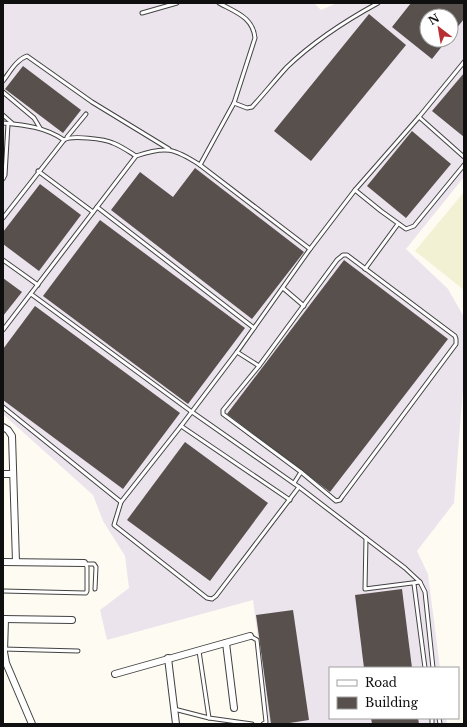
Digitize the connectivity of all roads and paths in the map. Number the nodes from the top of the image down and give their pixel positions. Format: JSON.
{"nodes":[{"id":1,"x":177,"y":3,"type":"edge"},
{"id":2,"x":219,"y":3,"type":"edge"},
{"id":3,"x":378,"y":3,"type":"edge"},
{"id":4,"x":142,"y":13,"type":"dead end"},
{"id":5,"x":464,"y":62,"type":"edge"},
{"id":6,"x":3,"y":81,"type":"edge"},
{"id":7,"x":3,"y":92,"type":"edge"},
{"id":8,"x":234,"y":103,"type":"junction"},
{"id":9,"x":86,"y":114,"type":"dead end"},
{"id":10,"x":3,"y":115,"type":"edge"},
{"id":11,"x":419,"y":117,"type":"junction"},
{"id":12,"x":3,"y":123,"type":"edge"},
{"id":13,"x":8,"y":124,"type":"junction"},
{"id":14,"x":13,"y":124,"type":"junction"},
{"id":15,"x":40,"y":128,"type":"junction"},
{"id":16,"x":68,"y":137,"type":"junction"},
{"id":17,"x":64,"y":140,"type":"junction"},
{"id":18,"x":169,"y":150,"type":"junction"},
{"id":19,"x":136,"y":156,"type":"junction"},
{"id":20,"x":464,"y":156,"type":"edge"},
{"id":21,"x":200,"y":165,"type":"junction"},
{"id":22,"x":464,"y":165,"type":"edge"},
{"id":23,"x":38,"y":171,"type":"junction"},
{"id":24,"x":3,"y":179,"type":"edge"},
{"id":25,"x":355,"y":190,"type":"junction"},
{"id":26,"x":97,"y":207,"type":"junction"},
{"id":27,"x":93,"y":212,"type":"junction"},
{"id":28,"x":3,"y":218,"type":"edge"},
{"id":29,"x":398,"y":224,"type":"junction"},
{"id":30,"x":310,"y":249,"type":"junction"},
{"id":31,"x":3,"y":260,"type":"edge"},
{"id":32,"x":365,"y":269,"type":"junction"},
{"id":33,"x":38,"y":285,"type":"junction"},
{"id":34,"x":283,"y":288,"type":"junction"},
{"id":35,"x":31,"y":294,"type":"junction"},
{"id":36,"x":304,"y":306,"type":"junction"},
{"id":37,"x":254,"y":328,"type":"junction"},
{"id":38,"x":3,"y":330,"type":"edge"},
{"id":39,"x":237,"y":352,"type":"junction"},
{"id":40,"x":259,"y":366,"type":"junction"},
{"id":41,"x":3,"y":407,"type":"edge"},
{"id":42,"x":192,"y":412,"type":"junction"},
{"id":43,"x":181,"y":426,"type":"junction"},
{"id":44,"x":5,"y":429,"type":"edge"},
{"id":45,"x":302,"y":472,"type":"junction"},
{"id":46,"x":3,"y":474,"type":"edge"},
{"id":47,"x":12,"y":474,"type":"junction"},
{"id":48,"x":294,"y":484,"type":"junction"},
{"id":49,"x":299,"y":487,"type":"junction"},
{"id":50,"x":290,"y":500,"type":"junction"},
{"id":51,"x":121,"y":502,"type":"junction"},
{"id":52,"x":366,"y":538,"type":"junction"},
{"id":53,"x":3,"y":562,"type":"edge"},
{"id":54,"x":16,"y":562,"type":"junction"},
{"id":55,"x":85,"y":563,"type":"junction"},
{"id":56,"x":420,"y":582,"type":"junction"},
{"id":57,"x":414,"y":584,"type":"junction"},
{"id":58,"x":95,"y":588,"type":"dead end"},
{"id":59,"x":3,"y":591,"type":"edge"},
{"id":60,"x":4,"y":619,"type":"edge"},
{"id":61,"x":72,"y":620,"type":"dead end"},
{"id":62,"x":250,"y":636,"type":"joint"},
{"id":63,"x":226,"y":643,"type":"junction"},
{"id":64,"x":4,"y":649,"type":"edge"},
{"id":65,"x":199,"y":650,"type":"junction"},
{"id":66,"x":78,"y":651,"type":"dead end"},
{"id":67,"x":168,"y":658,"type":"junction"},
{"id":68,"x":425,"y":667,"type":"edge"},
{"id":69,"x":433,"y":667,"type":"edge"},
{"id":70,"x":114,"y":674,"type":"dead end"},
{"id":71,"x":234,"y":708,"type":"dead end"},
{"id":72,"x":174,"y":709,"type":"junction"},
{"id":73,"x":209,"y":718,"type":"junction"},
{"id":74,"x":32,"y":724,"type":"edge"},
{"id":75,"x":176,"y":724,"type":"edge"},
{"id":76,"x":252,"y":724,"type":"edge"},
{"id":77,"x":263,"y":724,"type":"edge"}],
"edges":[{"from":1,"to":4,"type":"lane"},
{"from":2,"to":8,"type":"lane"},
{"from":3,"to":8,"type":"lane"},
{"from":5,"to":11,"type":"lane"},
{"from":6,"to":18,"type":"lane"},
{"from":7,"to":15,"type":"lane"},
{"from":8,"to":21,"type":"lane"},
{"from":9,"to":16,"type":"lane"},
{"from":10,"to":14,"type":"lane"},
{"from":11,"to":20,"type":"lane"},
{"from":11,"to":25,"type":"lane"},
{"from":12,"to":13,"type":"lane"},
{"from":13,"to":14,"type":"lane"},
{"from":13,"to":24,"type":"lane"},
{"from":14,"to":15,"type":"lane"},
{"from":15,"to":17,"type":"lane"},
{"from":16,"to":17,"type":"lane"},
{"from":16,"to":19,"type":"lane"},
{"from":17,"to":23,"type":"lane"},
{"from":18,"to":19,"type":"lane"},
{"from":18,"to":21,"type":"lane"},
{"from":19,"to":26,"type":"lane"},
{"from":21,"to":30,"type":"lane"},
{"from":22,"to":29,"type":"lane"},
{"from":23,"to":27,"type":"lane"},
{"from":23,"to":28,"type":"lane"},
{"from":25,"to":29,"type":"lane"},
{"from":25,"to":30,"type":"lane"},
{"from":26,"to":27,"type":"lane"},
{"from":26,"to":37,"type":"lane"},
{"from":27,"to":33,"type":"lane"},
{"from":29,"to":32,"type":"lane"},
{"from":30,"to":34,"type":"lane"},
{"from":31,"to":33,"type":"lane"},
{"from":32,"to":36,"type":"lane"},
{"from":32,"to":45,"type":"lane"},
{"from":33,"to":35,"type":"lane"},
{"from":34,"to":36,"type":"lane"},
{"from":34,"to":37,"type":"lane"},
{"from":35,"to":38,"type":"lane"},
{"from":35,"to":42,"type":"lane"},
{"from":36,"to":40,"type":"lane"},
{"from":37,"to":39,"type":"lane"},
{"from":39,"to":40,"type":"lane"},
{"from":39,"to":42,"type":"lane"},
{"from":40,"to":45,"type":"lane"},
{"from":41,"to":51,"type":"lane"},
{"from":42,"to":43,"type":"lane"},
{"from":42,"to":48,"type":"lane"},
{"from":43,"to":50,"type":"lane"},
{"from":43,"to":51,"type":"lane"},
{"from":44,"to":47,"type":"street"},
{"from":45,"to":48,"type":"lane"},
{"from":46,"to":47,"type":"street"},
{"from":47,"to":54,"type":"street"},
{"from":48,"to":49,"type":"lane"},
{"from":49,"to":50,"type":"lane"},
{"from":49,"to":52,"type":"lane"},
{"from":50,"to":51,"type":"lane"},
{"from":52,"to":56,"type":"lane"},
{"from":52,"to":57,"type":"lane"},
{"from":53,"to":54,"type":"street"},
{"from":54,"to":55,"type":"street"},
{"from":55,"to":58,"type":"lane"},
{"from":55,"to":59,"type":"lane"},
{"from":56,"to":57,"type":"lane"},
{"from":56,"to":69,"type":"lane"},
{"from":57,"to":68,"type":"lane"},
{"from":60,"to":61,"type":"street"},
{"from":60,"to":64,"type":"street"},
{"from":62,"to":63,"type":"street"},
{"from":62,"to":77,"type":"lane"},
{"from":63,"to":65,"type":"street"},
{"from":63,"to":71,"type":"street"},
{"from":64,"to":66,"type":"lane"},
{"from":64,"to":74,"type":"street"},
{"from":65,"to":67,"type":"street"},
{"from":65,"to":73,"type":"lane"},
{"from":67,"to":70,"type":"street"},
{"from":67,"to":72,"type":"street"},
{"from":72,"to":73,"type":"lane"},
{"from":72,"to":75,"type":"street"},
{"from":73,"to":76,"type":"lane"}]}
